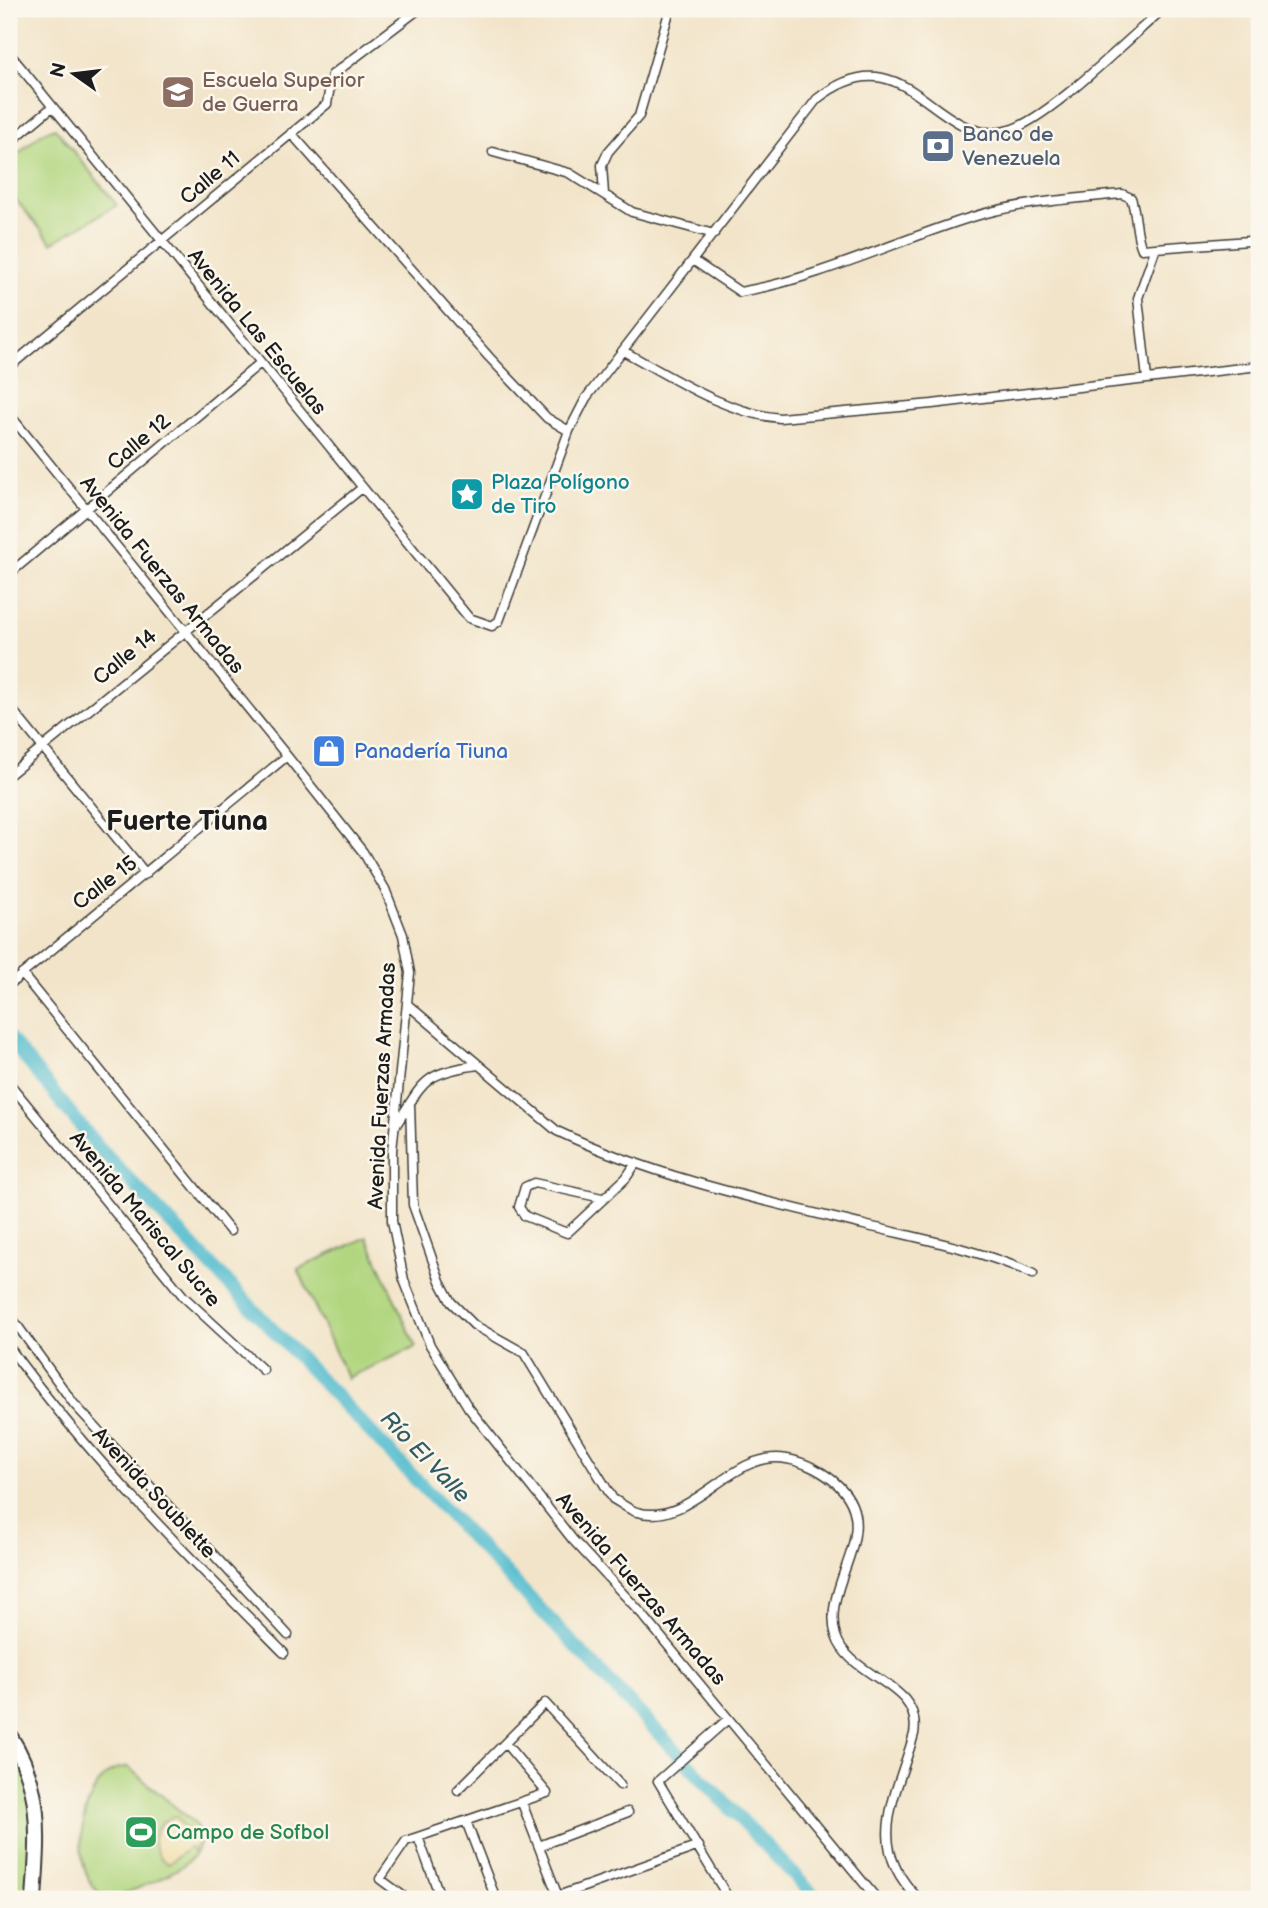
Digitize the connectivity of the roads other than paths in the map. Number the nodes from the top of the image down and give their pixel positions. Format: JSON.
{"nodes":[{"id":1,"x":419,"y":9,"type":"edge"},
{"id":2,"x":670,"y":9,"type":"edge"},
{"id":3,"x":1163,"y":9,"type":"edge"},
{"id":4,"x":9,"y":53,"type":"edge"},
{"id":5,"x":51,"y":108,"type":"junction"},
{"id":6,"x":292,"y":133,"type":"junction"},
{"id":7,"x":9,"y":144,"type":"edge"},
{"id":8,"x":493,"y":152,"type":"dead end"},
{"id":9,"x":604,"y":194,"type":"junction"},
{"id":10,"x":714,"y":234,"type":"junction"},
{"id":11,"x":1249,"y":241,"type":"dead end"},
{"id":12,"x":161,"y":242,"type":"junction"},
{"id":13,"x":1155,"y":250,"type":"junction"},
{"id":14,"x":694,"y":261,"type":"junction"},
{"id":15,"x":625,"y":352,"type":"junction"},
{"id":16,"x":259,"y":364,"type":"junction"},
{"id":17,"x":1259,"y":366,"type":"edge"},
{"id":18,"x":9,"y":367,"type":"edge"},
{"id":19,"x":1147,"y":379,"type":"junction"},
{"id":20,"x":9,"y":414,"type":"edge"},
{"id":21,"x":569,"y":430,"type":"junction"},
{"id":22,"x":362,"y":488,"type":"junction"},
{"id":23,"x":86,"y":509,"type":"junction"},
{"id":24,"x":9,"y":574,"type":"edge"},
{"id":25,"x":185,"y":632,"type":"junction"},
{"id":26,"x":9,"y":706,"type":"edge"},
{"id":27,"x":42,"y":747,"type":"junction"},
{"id":28,"x":288,"y":756,"type":"junction"},
{"id":29,"x":9,"y":775,"type":"edge"},
{"id":30,"x":146,"y":874,"type":"junction"},
{"id":31,"x":22,"y":974,"type":"junction"},
{"id":32,"x":9,"y":985,"type":"edge"},
{"id":33,"x":407,"y":1004,"type":"junction"},
{"id":34,"x":478,"y":1065,"type":"junction"},
{"id":35,"x":9,"y":1083,"type":"edge"},
{"id":36,"x":410,"y":1103,"type":"junction"},
{"id":37,"x":395,"y":1126,"type":"junction"},
{"id":38,"x":636,"y":1164,"type":"junction"},
{"id":39,"x":602,"y":1198,"type":"junction"},
{"id":40,"x":230,"y":1231,"type":"dead end"},
{"id":41,"x":1033,"y":1275,"type":"dead end"},
{"id":42,"x":9,"y":1314,"type":"edge"},
{"id":43,"x":9,"y":1347,"type":"edge"},
{"id":44,"x":263,"y":1370,"type":"dead end"},
{"id":45,"x":288,"y":1635,"type":"dead end"},
{"id":46,"x":284,"y":1653,"type":"dead end"},
{"id":47,"x":728,"y":1719,"type":"junction"},
{"id":48,"x":9,"y":1735,"type":"edge"},
{"id":49,"x":505,"y":1743,"type":"junction"},
{"id":50,"x":620,"y":1785,"type":"dead end"},
{"id":51,"x":458,"y":1790,"type":"dead end"},
{"id":52,"x":522,"y":1803,"type":"junction"},
{"id":53,"x":628,"y":1812,"type":"dead end"},
{"id":54,"x":466,"y":1821,"type":"junction"},
{"id":55,"x":418,"y":1837,"type":"junction"},
{"id":56,"x":539,"y":1846,"type":"junction"},
{"id":57,"x":699,"y":1846,"type":"junction"},
{"id":58,"x":558,"y":1897,"type":"edge"},
{"id":59,"x":34,"y":1899,"type":"edge"},
{"id":60,"x":407,"y":1899,"type":"edge"},
{"id":61,"x":441,"y":1899,"type":"edge"},
{"id":62,"x":496,"y":1899,"type":"edge"},
{"id":63,"x":729,"y":1899,"type":"edge"},
{"id":64,"x":877,"y":1899,"type":"edge"},
{"id":65,"x":919,"y":1899,"type":"edge"}],
"edges":[{"from":1,"to":6,"type":"street","name":"Calle 11"},
{"from":2,"to":9,"type":"street"},
{"from":3,"to":10,"type":"street"},
{"from":4,"to":5,"type":"street","name":"Avenida Las Escuelas"},
{"from":5,"to":7,"type":"street"},
{"from":5,"to":12,"type":"street","name":"Avenida Las Escuelas"},
{"from":6,"to":12,"type":"street","name":"Calle 11"},
{"from":6,"to":21,"type":"street"},
{"from":8,"to":9,"type":"street"},
{"from":9,"to":10,"type":"street"},
{"from":10,"to":14,"type":"street"},
{"from":11,"to":13,"type":"street"},
{"from":12,"to":16,"type":"street","name":"Avenida Las Escuelas"},
{"from":12,"to":18,"type":"street","name":"Calle 11"},
{"from":13,"to":14,"type":"street"},
{"from":13,"to":19,"type":"street"},
{"from":14,"to":15,"type":"street"},
{"from":15,"to":19,"type":"street"},
{"from":15,"to":21,"type":"street"},
{"from":16,"to":22,"type":"street","name":"Avenida Las Escuelas"},
{"from":16,"to":23,"type":"street","name":"Calle 12"},
{"from":17,"to":19,"type":"street"},
{"from":20,"to":23,"type":"street","name":"Avenida Fuerzas Armadas"},
{"from":21,"to":22,"type":"street","name":"Avenida Las Escuelas"},
{"from":22,"to":25,"type":"street","name":"Calle 14"},
{"from":23,"to":24,"type":"street","name":"Calle 12"},
{"from":23,"to":25,"type":"street","name":"Avenida Fuerzas Armadas"},
{"from":25,"to":27,"type":"street","name":"Calle 14"},
{"from":25,"to":28,"type":"street","name":"Avenida Fuerzas Armadas"},
{"from":26,"to":27,"type":"street"},
{"from":27,"to":29,"type":"street","name":"Calle 14"},
{"from":27,"to":30,"type":"street"},
{"from":28,"to":30,"type":"street","name":"Calle 15"},
{"from":28,"to":33,"type":"street","name":"Avenida Fuerzas Armadas"},
{"from":30,"to":31,"type":"street","name":"Calle 15"},
{"from":31,"to":32,"type":"street","name":"Calle 15"},
{"from":31,"to":40,"type":"street"},
{"from":33,"to":34,"type":"street"},
{"from":33,"to":37,"type":"street","name":"Avenida Fuerzas Armadas"},
{"from":34,"to":36,"type":"street"},
{"from":34,"to":38,"type":"street"},
{"from":35,"to":44,"type":"street","name":"Avenida Mariscal Sucre"},
{"from":36,"to":37,"type":"street"},
{"from":36,"to":65,"type":"street"},
{"from":37,"to":47,"type":"street","name":"Avenida Fuerzas Armadas"},
{"from":38,"to":39,"type":"street"},
{"from":38,"to":41,"type":"street"},
{"from":39,"to":39,"type":"street"},
{"from":42,"to":45,"type":"street"},
{"from":43,"to":46,"type":"street","name":"Avenida Soublette"},
{"from":47,"to":57,"type":"street"},
{"from":47,"to":64,"type":"street","name":"Avenida Fuerzas Armadas"},
{"from":48,"to":59,"type":"highway"},
{"from":49,"to":50,"type":"street"},
{"from":49,"to":51,"type":"street"},
{"from":49,"to":52,"type":"street"},
{"from":52,"to":54,"type":"street"},
{"from":52,"to":56,"type":"street"},
{"from":53,"to":56,"type":"street"},
{"from":54,"to":55,"type":"street"},
{"from":54,"to":62,"type":"street"},
{"from":55,"to":60,"type":"street"},
{"from":55,"to":61,"type":"street"},
{"from":56,"to":58,"type":"street"},
{"from":57,"to":58,"type":"street"},
{"from":57,"to":63,"type":"street"}]}
